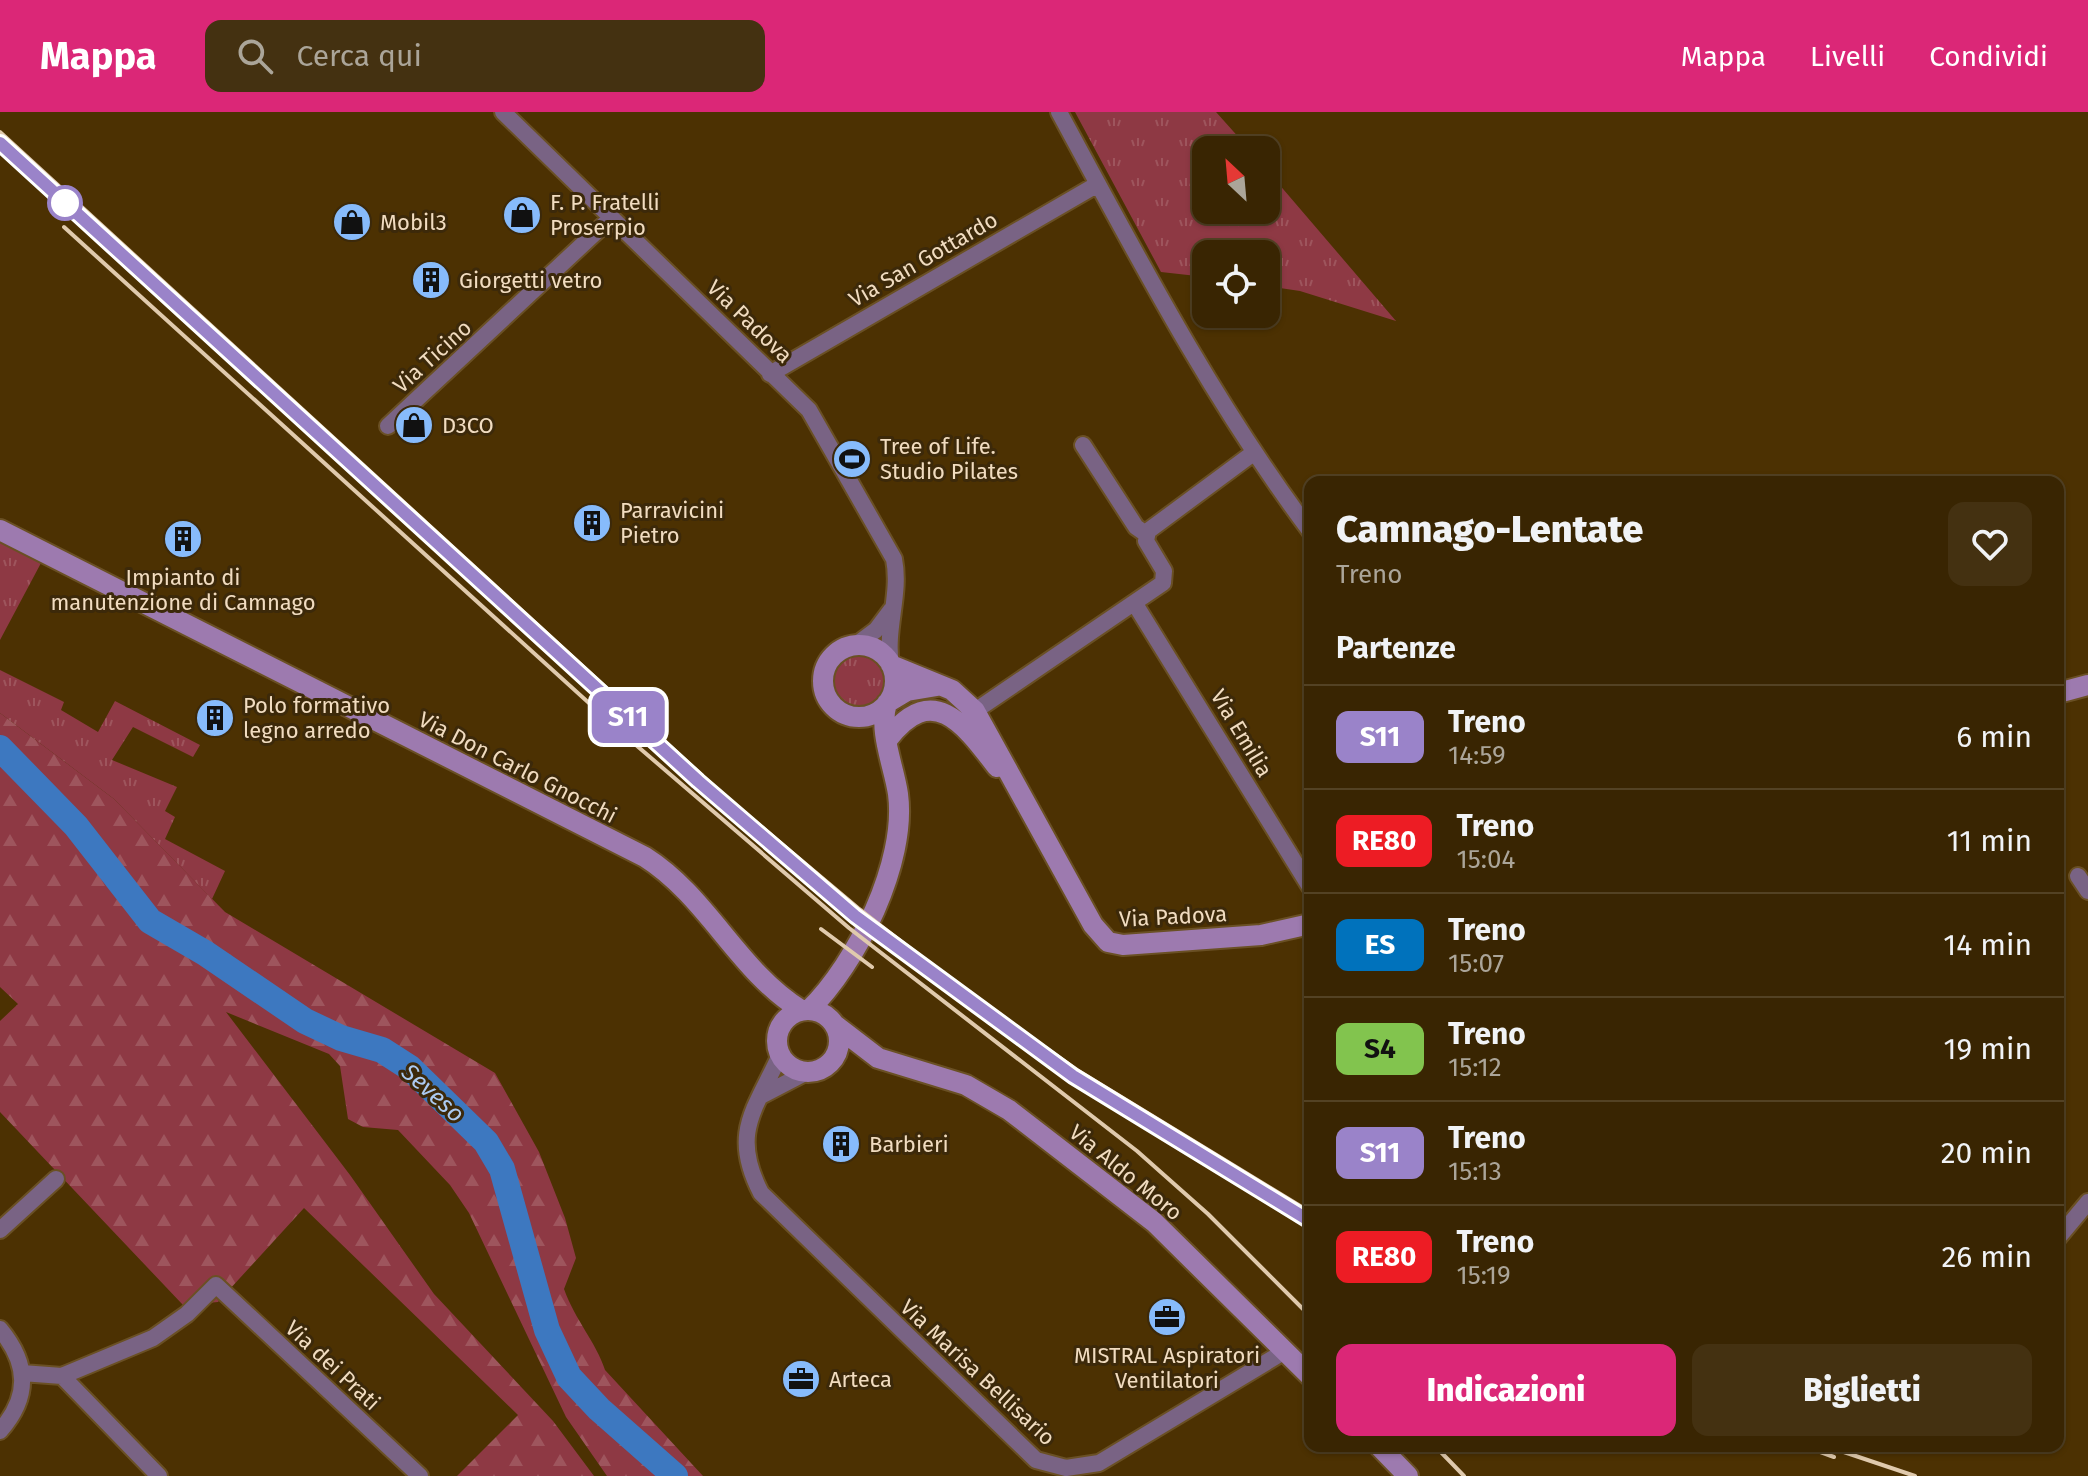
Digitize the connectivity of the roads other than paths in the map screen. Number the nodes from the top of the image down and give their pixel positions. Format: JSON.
{"nodes":[{"id":1,"x":504,"y":112,"type":"edge"},
{"id":2,"x":1059,"y":112,"type":"edge"},
{"id":3,"x":1098,"y":184,"type":"junction"},
{"id":4,"x":610,"y":219,"type":"junction"},
{"id":5,"x":770,"y":374,"type":"junction"},
{"id":6,"x":388,"y":426,"type":"dead end"},
{"id":7,"x":1083,"y":445,"type":"dead end"},
{"id":8,"x":1252,"y":454,"type":"junction"},
{"id":9,"x":1304,"y":523,"type":"edge"},
{"id":10,"x":0,"y":530,"type":"edge"},
{"id":11,"x":1146,"y":534,"type":"junction"},
{"id":12,"x":1135,"y":604,"type":"junction"},
{"id":13,"x":893,"y":605,"type":"junction"},
{"id":14,"x":856,"y":645,"type":"junction"},
{"id":15,"x":891,"y":665,"type":"junction"},
{"id":16,"x":2088,"y":685,"type":"edge"},
{"id":17,"x":941,"y":686,"type":"junction"},
{"id":18,"x":2064,"y":691,"type":"edge"},
{"id":19,"x":887,"y":703,"type":"junction"},
{"id":20,"x":975,"y":711,"type":"junction"},
{"id":21,"x":855,"y":717,"type":"junction"},
{"id":22,"x":888,"y":739,"type":"junction"},
{"id":23,"x":891,"y":766,"type":"junction"},
{"id":24,"x":1027,"y":803,"type":"junction"},
{"id":25,"x":2078,"y":876,"type":"dead end"},
{"id":26,"x":1304,"y":877,"type":"edge"},
{"id":27,"x":2088,"y":891,"type":"edge"},
{"id":28,"x":1304,"y":925,"type":"edge"},
{"id":29,"x":840,"y":977,"type":"junction"},
{"id":30,"x":764,"y":983,"type":"junction"},
{"id":31,"x":805,"y":1010,"type":"junction"},
{"id":32,"x":834,"y":1024,"type":"junction"},
{"id":33,"x":779,"y":1030,"type":"junction"},
{"id":34,"x":780,"y":1055,"type":"junction"},
{"id":35,"x":878,"y":1058,"type":"junction"},
{"id":36,"x":815,"y":1070,"type":"junction"},
{"id":37,"x":761,"y":1096,"type":"junction"},
{"id":38,"x":56,"y":1179,"type":"dead end"},
{"id":39,"x":2088,"y":1202,"type":"edge"},
{"id":40,"x":2064,"y":1229,"type":"edge"},
{"id":41,"x":0,"y":1230,"type":"edge"},
{"id":42,"x":0,"y":1329,"type":"edge"},
{"id":43,"x":1285,"y":1351,"type":"junction"},
{"id":44,"x":1304,"y":1370,"type":"edge"},
{"id":45,"x":22,"y":1373,"type":"junction"},
{"id":46,"x":62,"y":1376,"type":"junction"},
{"id":47,"x":0,"y":1431,"type":"edge"},
{"id":48,"x":1385,"y":1452,"type":"edge"},
{"id":49,"x":159,"y":1476,"type":"edge"},
{"id":50,"x":420,"y":1476,"type":"edge"},
{"id":51,"x":1408,"y":1476,"type":"edge"}],
"edges":[{"from":1,"to":4,"type":"street","name":"Via Padova"},
{"from":2,"to":3,"type":"street"},
{"from":3,"to":5,"type":"street","name":"Via San Gottardo"},
{"from":3,"to":8,"type":"street"},
{"from":4,"to":5,"type":"street","name":"Via Padova"},
{"from":4,"to":6,"type":"street","name":"Via Ticino"},
{"from":5,"to":13,"type":"street","name":"Via Padova"},
{"from":7,"to":11,"type":"street"},
{"from":8,"to":9,"type":"street"},
{"from":8,"to":11,"type":"street"},
{"from":10,"to":30,"type":"street","name":"Via Don Carlo Gnocchi"},
{"from":11,"to":12,"type":"street"},
{"from":12,"to":20,"type":"street"},
{"from":12,"to":26,"type":"street","name":"Via Emilia"},
{"from":13,"to":14,"type":"street"},
{"from":13,"to":15,"type":"street","name":"Via Padova"},
{"from":14,"to":15,"type":"street"},
{"from":14,"to":21,"type":"street"},
{"from":15,"to":17,"type":"street","name":"Via Padova"},
{"from":15,"to":19,"type":"street"},
{"from":16,"to":18,"type":"street"},
{"from":17,"to":19,"type":"street"},
{"from":17,"to":20,"type":"street","name":"Via Padova"},
{"from":19,"to":21,"type":"street"},
{"from":19,"to":22,"type":"street"},
{"from":20,"to":24,"type":"street","name":"Via Padova"},
{"from":21,"to":23,"type":"street"},
{"from":22,"to":23,"type":"street"},
{"from":22,"to":24,"type":"street"},
{"from":23,"to":29,"type":"street"},
{"from":24,"to":28,"type":"street","name":"Via Padova"},
{"from":25,"to":27,"type":"street"},
{"from":29,"to":31,"type":"street"},
{"from":29,"to":32,"type":"street"},
{"from":30,"to":31,"type":"street"},
{"from":30,"to":33,"type":"street"},
{"from":31,"to":32,"type":"street"},
{"from":31,"to":33,"type":"street"},
{"from":32,"to":35,"type":"street","name":"Via Aldo Moro"},
{"from":32,"to":36,"type":"street"},
{"from":33,"to":34,"type":"street"},
{"from":34,"to":36,"type":"street"},
{"from":34,"to":37,"type":"street","name":"Via Marisa Bellisario"},
{"from":35,"to":36,"type":"street","name":"Via Aldo Moro"},
{"from":35,"to":43,"type":"street","name":"Via Aldo Moro"},
{"from":36,"to":37,"type":"street"},
{"from":37,"to":43,"type":"street","name":"Via Marisa Bellisario"},
{"from":38,"to":41,"type":"street"},
{"from":39,"to":40,"type":"street"},
{"from":42,"to":45,"type":"street"},
{"from":43,"to":44,"type":"street","name":"Via Aldo Moro"},
{"from":45,"to":46,"type":"street"},
{"from":45,"to":47,"type":"street"},
{"from":46,"to":49,"type":"street"},
{"from":46,"to":50,"type":"street","name":"Via dei Prati"},
{"from":48,"to":51,"type":"street"}]}
